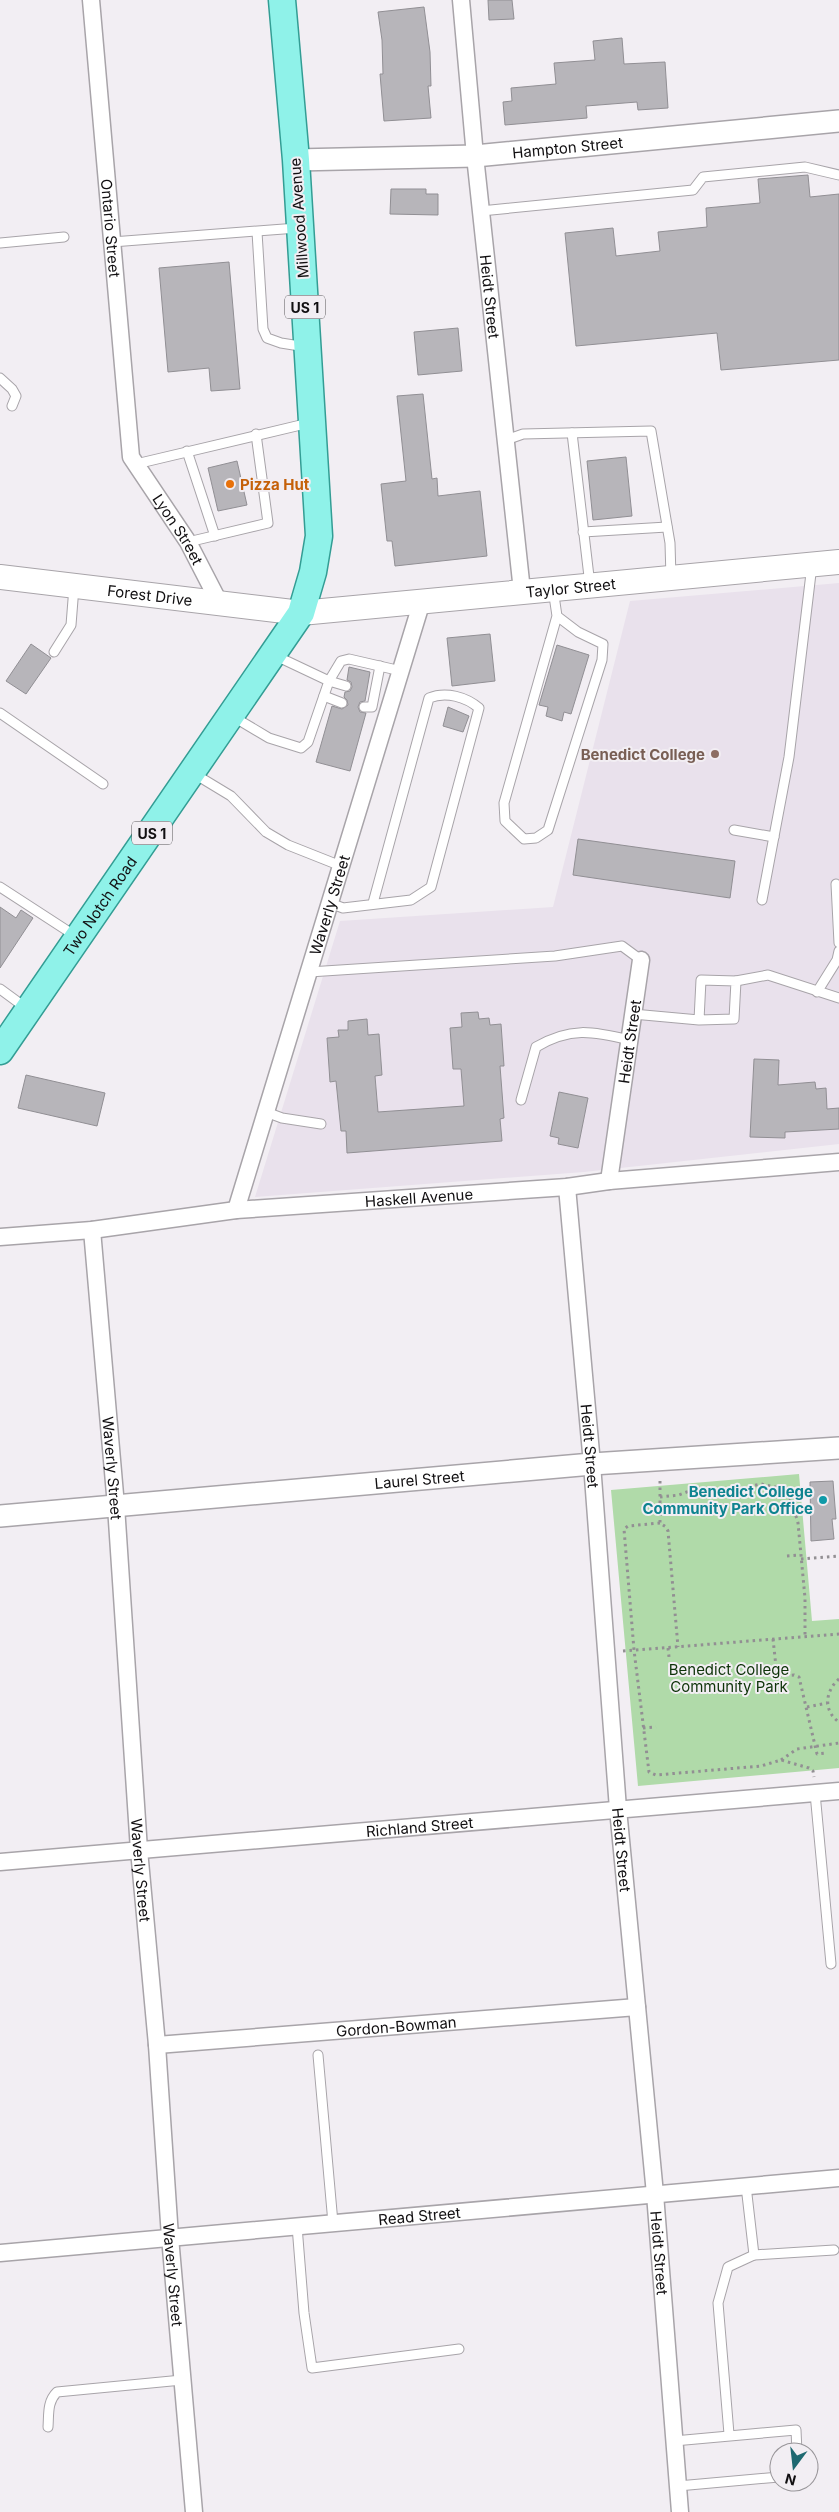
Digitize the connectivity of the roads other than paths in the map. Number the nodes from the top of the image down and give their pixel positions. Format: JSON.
{"nodes":[{"id":1,"x":92,"y":0,"type":"edge"},
{"id":2,"x":282,"y":0,"type":"edge"},
{"id":3,"x":461,"y":0,"type":"edge"},
{"id":4,"x":839,"y":121,"type":"edge"},
{"id":5,"x":475,"y":156,"type":"junction"},
{"id":6,"x":296,"y":160,"type":"junction"},
{"id":7,"x":839,"y":175,"type":"edge"},
{"id":8,"x":481,"y":211,"type":"junction"},
{"id":9,"x":300,"y":228,"type":"junction"},
{"id":10,"x":257,"y":232,"type":"junction"},
{"id":11,"x":64,"y":237,"type":"dead end"},
{"id":12,"x":112,"y":242,"type":"junction"},
{"id":13,"x":0,"y":243,"type":"edge"},
{"id":14,"x":307,"y":347,"type":"junction"},
{"id":15,"x":0,"y":378,"type":"edge"},
{"id":16,"x":12,"y":406,"type":"dead end"},
{"id":17,"x":312,"y":423,"type":"junction"},
{"id":18,"x":572,"y":433,"type":"junction"},
{"id":19,"x":256,"y":434,"type":"junction"},
{"id":20,"x":506,"y":440,"type":"junction"},
{"id":21,"x":187,"y":451,"type":"junction"},
{"id":22,"x":133,"y":460,"type":"junction"},
{"id":23,"x":667,"y":527,"type":"junction"},
{"id":24,"x":583,"y":532,"type":"junction"},
{"id":25,"x":215,"y":536,"type":"junction"},
{"id":26,"x":188,"y":542,"type":"junction"},
{"id":27,"x":839,"y":562,"type":"edge"},
{"id":28,"x":812,"y":565,"type":"junction"},
{"id":29,"x":0,"y":578,"type":"edge"},
{"id":30,"x":671,"y":578,"type":"junction"},
{"id":31,"x":590,"y":585,"type":"junction"},
{"id":32,"x":74,"y":586,"type":"junction"},
{"id":33,"x":553,"y":589,"type":"junction"},
{"id":34,"x":522,"y":592,"type":"junction"},
{"id":35,"x":422,"y":601,"type":"junction"},
{"id":36,"x":220,"y":604,"type":"junction"},
{"id":37,"x":301,"y":613,"type":"junction"},
{"id":38,"x":557,"y":616,"type":"junction"},
{"id":39,"x":54,"y":652,"type":"dead end"},
{"id":40,"x":273,"y":654,"type":"junction"},
{"id":41,"x":380,"y":666,"type":"junction"},
{"id":42,"x":401,"y":671,"type":"junction"},
{"id":43,"x":329,"y":681,"type":"junction"},
{"id":44,"x":346,"y":686,"type":"dead end"},
{"id":45,"x":324,"y":696,"type":"junction"},
{"id":46,"x":342,"y":703,"type":"dead end"},
{"id":47,"x":388,"y":712,"type":"junction"},
{"id":48,"x":0,"y":713,"type":"edge"},
{"id":49,"x":231,"y":716,"type":"junction"},
{"id":50,"x":193,"y":772,"type":"junction"},
{"id":51,"x":103,"y":784,"type":"dead end"},
{"id":52,"x":734,"y":830,"type":"dead end"},
{"id":53,"x":774,"y":837,"type":"junction"},
{"id":54,"x":341,"y":866,"type":"junction"},
{"id":55,"x":836,"y":884,"type":"dead end"},
{"id":56,"x":0,"y":887,"type":"edge"},
{"id":57,"x":762,"y":900,"type":"dead end"},
{"id":58,"x":330,"y":903,"type":"junction"},
{"id":59,"x":374,"y":904,"type":"junction"},
{"id":60,"x":79,"y":939,"type":"junction"},
{"id":61,"x":839,"y":943,"type":"edge"},
{"id":62,"x":839,"y":951,"type":"edge"},
{"id":63,"x":641,"y":960,"type":"joint"},
{"id":64,"x":309,"y":972,"type":"junction"},
{"id":65,"x":736,"y":981,"type":"junction"},
{"id":66,"x":0,"y":989,"type":"edge"},
{"id":67,"x":817,"y":992,"type":"junction"},
{"id":68,"x":839,"y":998,"type":"edge"},
{"id":69,"x":29,"y":1010,"type":"junction"},
{"id":70,"x":633,"y":1014,"type":"junction"},
{"id":71,"x":699,"y":1020,"type":"junction"},
{"id":72,"x":629,"y":1040,"type":"junction"},
{"id":73,"x":0,"y":1051,"type":"edge"},
{"id":74,"x":521,"y":1100,"type":"dead end"},
{"id":75,"x":266,"y":1112,"type":"junction"},
{"id":76,"x":321,"y":1124,"type":"dead end"},
{"id":77,"x":839,"y":1162,"type":"edge"},
{"id":78,"x":609,"y":1181,"type":"junction"},
{"id":79,"x":567,"y":1187,"type":"junction"},
{"id":80,"x":236,"y":1210,"type":"junction"},
{"id":81,"x":92,"y":1230,"type":"junction"},
{"id":82,"x":0,"y":1237,"type":"edge"},
{"id":83,"x":839,"y":1448,"type":"edge"},
{"id":84,"x":592,"y":1464,"type":"junction"},
{"id":85,"x":116,"y":1506,"type":"junction"},
{"id":86,"x":0,"y":1516,"type":"edge"},
{"id":87,"x":839,"y":1791,"type":"edge"},
{"id":88,"x":815,"y":1793,"type":"junction"},
{"id":89,"x":618,"y":1809,"type":"junction"},
{"id":90,"x":139,"y":1850,"type":"junction"},
{"id":91,"x":0,"y":1862,"type":"edge"},
{"id":92,"x":831,"y":1964,"type":"dead end"},
{"id":93,"x":637,"y":2006,"type":"junction"},
{"id":94,"x":157,"y":2045,"type":"junction"},
{"id":95,"x":318,"y":2055,"type":"dead end"},
{"id":96,"x":839,"y":2178,"type":"edge"},
{"id":97,"x":746,"y":2186,"type":"junction"},
{"id":98,"x":655,"y":2194,"type":"junction"},
{"id":99,"x":333,"y":2223,"type":"junction"},
{"id":100,"x":296,"y":2226,"type":"junction"},
{"id":101,"x":170,"y":2238,"type":"junction"},
{"id":102,"x":834,"y":2250,"type":"dead end"},
{"id":103,"x":0,"y":2253,"type":"edge"},
{"id":104,"x":754,"y":2255,"type":"junction"},
{"id":105,"x":459,"y":2349,"type":"dead end"},
{"id":106,"x":182,"y":2380,"type":"junction"},
{"id":107,"x":48,"y":2427,"type":"dead end"},
{"id":108,"x":729,"y":2434,"type":"junction"},
{"id":109,"x":674,"y":2441,"type":"junction"},
{"id":110,"x":797,"y":2442,"type":"edge"},
{"id":111,"x":769,"y":2478,"type":"edge"},
{"id":112,"x":678,"y":2486,"type":"junction"},
{"id":113,"x":194,"y":2512,"type":"edge"},
{"id":114,"x":680,"y":2512,"type":"edge"}],
"edges":[{"from":1,"to":12,"type":"street","name":"Ontario Street"},
{"from":2,"to":6,"type":"main road","name":"Millwood Avenue","number":"US 1"},
{"from":3,"to":5,"type":"street","name":"Heidt Street"},
{"from":4,"to":5,"type":"street","name":"Hampton Street"},
{"from":5,"to":6,"type":"street","name":"Hampton Street"},
{"from":5,"to":8,"type":"street","name":"Heidt Street"},
{"from":6,"to":9,"type":"main road","name":"Millwood Avenue","number":"US 1"},
{"from":7,"to":8,"type":"lane"},
{"from":8,"to":20,"type":"street","name":"Heidt Street"},
{"from":9,"to":10,"type":"lane"},
{"from":9,"to":14,"type":"main road","name":"Millwood Avenue","number":"US 1"},
{"from":10,"to":12,"type":"lane"},
{"from":10,"to":14,"type":"lane"},
{"from":11,"to":13,"type":"lane"},
{"from":12,"to":22,"type":"street","name":"Ontario Street"},
{"from":14,"to":17,"type":"main road","name":"Millwood Avenue","number":"US 1"},
{"from":15,"to":16,"type":"lane"},
{"from":17,"to":19,"type":"lane"},
{"from":17,"to":37,"type":"main road","name":"Millwood Avenue","number":"US 1"},
{"from":18,"to":20,"type":"lane"},
{"from":18,"to":23,"type":"lane"},
{"from":18,"to":24,"type":"lane"},
{"from":19,"to":21,"type":"lane"},
{"from":19,"to":25,"type":"lane"},
{"from":20,"to":34,"type":"street","name":"Heidt Street"},
{"from":21,"to":22,"type":"lane"},
{"from":21,"to":25,"type":"lane"},
{"from":22,"to":26,"type":"street","name":"Lyon Street"},
{"from":23,"to":24,"type":"lane"},
{"from":23,"to":30,"type":"lane"},
{"from":24,"to":31,"type":"lane"},
{"from":25,"to":26,"type":"lane"},
{"from":26,"to":36,"type":"street","name":"Lyon Street"},
{"from":27,"to":28,"type":"main road","name":"Taylor Street"},
{"from":28,"to":30,"type":"main road","name":"Taylor Street"},
{"from":28,"to":53,"type":"lane"},
{"from":29,"to":32,"type":"main road","name":"Forest Drive"},
{"from":30,"to":31,"type":"main road","name":"Taylor Street"},
{"from":31,"to":33,"type":"main road","name":"Taylor Street"},
{"from":32,"to":36,"type":"main road","name":"Forest Drive"},
{"from":32,"to":39,"type":"lane"},
{"from":33,"to":34,"type":"main road","name":"Taylor Street"},
{"from":33,"to":38,"type":"lane"},
{"from":34,"to":35,"type":"main road","name":"Taylor Street"},
{"from":35,"to":37,"type":"main road","name":"Taylor Street"},
{"from":35,"to":42,"type":"street","name":"Waverly Street"},
{"from":36,"to":37,"type":"main road","name":"Forest Drive"},
{"from":37,"to":40,"type":"main road","name":"Two Notch Road","number":"US 1"},
{"from":38,"to":38,"type":"lane"},
{"from":40,"to":43,"type":"lane"},
{"from":40,"to":49,"type":"main road","name":"Two Notch Road","number":"US 1"},
{"from":41,"to":42,"type":"lane"},
{"from":41,"to":43,"type":"lane"},
{"from":41,"to":47,"type":"lane"},
{"from":42,"to":47,"type":"street","name":"Waverly Street"},
{"from":43,"to":44,"type":"lane"},
{"from":43,"to":45,"type":"lane"},
{"from":45,"to":46,"type":"lane"},
{"from":45,"to":49,"type":"lane"},
{"from":47,"to":54,"type":"street","name":"Waverly Street"},
{"from":48,"to":51,"type":"lane"},
{"from":49,"to":50,"type":"main road","name":"Two Notch Road","number":"US 1"},
{"from":50,"to":54,"type":"lane"},
{"from":50,"to":60,"type":"main road","name":"Two Notch Road","number":"US 1"},
{"from":52,"to":53,"type":"lane"},
{"from":53,"to":57,"type":"lane"},
{"from":54,"to":58,"type":"street","name":"Waverly Street"},
{"from":55,"to":61,"type":"lane"},
{"from":56,"to":60,"type":"lane"},
{"from":58,"to":59,"type":"lane"},
{"from":58,"to":64,"type":"street","name":"Waverly Street"},
{"from":59,"to":59,"type":"lane"},
{"from":60,"to":69,"type":"main road","name":"Two Notch Road","number":"US 1"},
{"from":62,"to":67,"type":"lane"},
{"from":63,"to":64,"type":"lane"},
{"from":63,"to":70,"type":"street","name":"Heidt Street"},
{"from":64,"to":75,"type":"street","name":"Waverly Street"},
{"from":65,"to":67,"type":"lane"},
{"from":65,"to":71,"type":"lane"},
{"from":65,"to":71,"type":"lane"},
{"from":66,"to":69,"type":"lane"},
{"from":67,"to":68,"type":"lane"},
{"from":69,"to":73,"type":"main road","name":"Two Notch Road","number":"US 1"},
{"from":70,"to":71,"type":"lane"},
{"from":70,"to":72,"type":"street","name":"Heidt Street"},
{"from":72,"to":74,"type":"lane"},
{"from":72,"to":78,"type":"street","name":"Heidt Street"},
{"from":75,"to":76,"type":"lane"},
{"from":75,"to":80,"type":"street","name":"Waverly Street"},
{"from":77,"to":78,"type":"street","name":"Haskell Avenue"},
{"from":78,"to":79,"type":"street","name":"Haskell Avenue"},
{"from":79,"to":80,"type":"street","name":"Haskell Avenue"},
{"from":79,"to":84,"type":"street","name":"Heidt Street"},
{"from":80,"to":81,"type":"street","name":"Haskell Avenue"},
{"from":81,"to":82,"type":"street","name":"Haskell Avenue"},
{"from":81,"to":85,"type":"street","name":"Waverly Street"},
{"from":83,"to":84,"type":"street","name":"Laurel Street"},
{"from":84,"to":85,"type":"street","name":"Laurel Street"},
{"from":84,"to":89,"type":"street","name":"Heidt Street"},
{"from":85,"to":86,"type":"street","name":"Laurel Street"},
{"from":85,"to":90,"type":"street","name":"Waverly Street"},
{"from":87,"to":88,"type":"street","name":"Richland Street"},
{"from":88,"to":89,"type":"street","name":"Richland Street"},
{"from":88,"to":92,"type":"lane"},
{"from":89,"to":90,"type":"street","name":"Richland Street"},
{"from":89,"to":93,"type":"street","name":"Heidt Street"},
{"from":90,"to":91,"type":"street","name":"Richland Street"},
{"from":90,"to":94,"type":"street","name":"Waverly Street"},
{"from":93,"to":94,"type":"street","name":"Gordon-Bowman"},
{"from":93,"to":98,"type":"street","name":"Heidt Street"},
{"from":94,"to":101,"type":"street","name":"Waverly Street"},
{"from":95,"to":99,"type":"lane"},
{"from":96,"to":97,"type":"street","name":"Read Street"},
{"from":97,"to":98,"type":"street","name":"Read Street"},
{"from":97,"to":104,"type":"lane"},
{"from":98,"to":99,"type":"street","name":"Read Street"},
{"from":98,"to":109,"type":"street","name":"Heidt Street"},
{"from":99,"to":100,"type":"street","name":"Read Street"},
{"from":100,"to":101,"type":"street","name":"Read Street"},
{"from":100,"to":105,"type":"lane"},
{"from":101,"to":103,"type":"street","name":"Read Street"},
{"from":101,"to":106,"type":"street","name":"Waverly Street"},
{"from":102,"to":104,"type":"lane"},
{"from":104,"to":108,"type":"lane"},
{"from":106,"to":107,"type":"lane"},
{"from":106,"to":113,"type":"street","name":"Waverly Street"},
{"from":108,"to":109,"type":"lane"},
{"from":108,"to":110,"type":"lane"},
{"from":109,"to":112,"type":"street","name":"Heidt Street"},
{"from":111,"to":112,"type":"lane"},
{"from":112,"to":114,"type":"street","name":"Heidt Street"}]}
